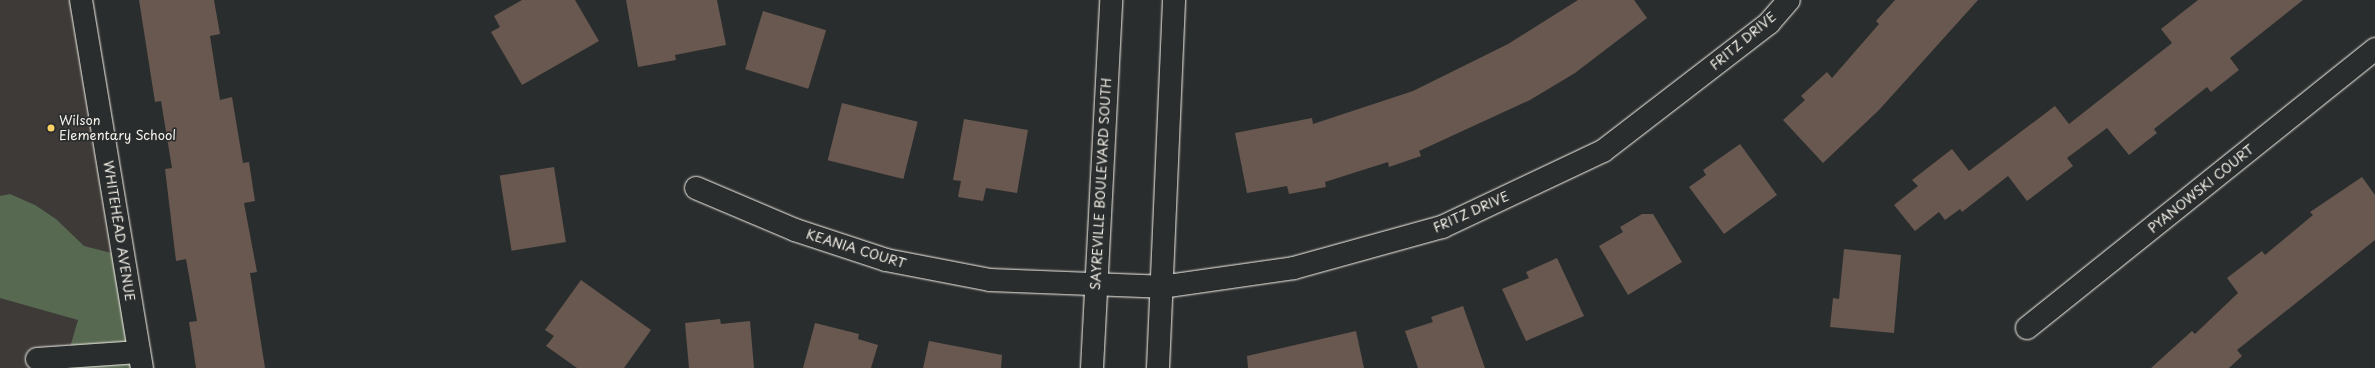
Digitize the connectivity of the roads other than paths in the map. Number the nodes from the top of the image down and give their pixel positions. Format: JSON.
{"nodes":[{"id":1,"x":81,"y":0,"type":"edge"},
{"id":2,"x":1111,"y":0,"type":"edge"},
{"id":3,"x":1174,"y":0,"type":"edge"},
{"id":4,"x":1789,"y":0,"type":"edge"},
{"id":5,"x":2375,"y":49,"type":"edge"},
{"id":6,"x":696,"y":188,"type":"dead end"},
{"id":7,"x":1096,"y":285,"type":"junction"},
{"id":8,"x":1161,"y":287,"type":"junction"},
{"id":9,"x":2027,"y":328,"type":"dead end"},
{"id":10,"x":37,"y":359,"type":"dead end"},
{"id":11,"x":140,"y":360,"type":"edge"},
{"id":12,"x":1092,"y":368,"type":"edge"},
{"id":13,"x":1158,"y":368,"type":"edge"}],
"edges":[{"from":1,"to":11,"type":"street","name":"WHITEHEAD AVENUE"},
{"from":2,"to":7,"type":"street","name":"SAYREVILLE BOULEVARD SOUTH"},
{"from":3,"to":8,"type":"street"},
{"from":4,"to":8,"type":"street","name":"FRITZ DRIVE"},
{"from":5,"to":9,"type":"street","name":"PYANOWSKI COURT"},
{"from":6,"to":7,"type":"street","name":"KEANIA COURT"},
{"from":7,"to":8,"type":"street","name":"FRITZ DRIVE"},
{"from":7,"to":12,"type":"street","name":"SAYREVILLE BOULEVARD SOUTH"},
{"from":8,"to":13,"type":"street"},
{"from":10,"to":11,"type":"street"}]}
